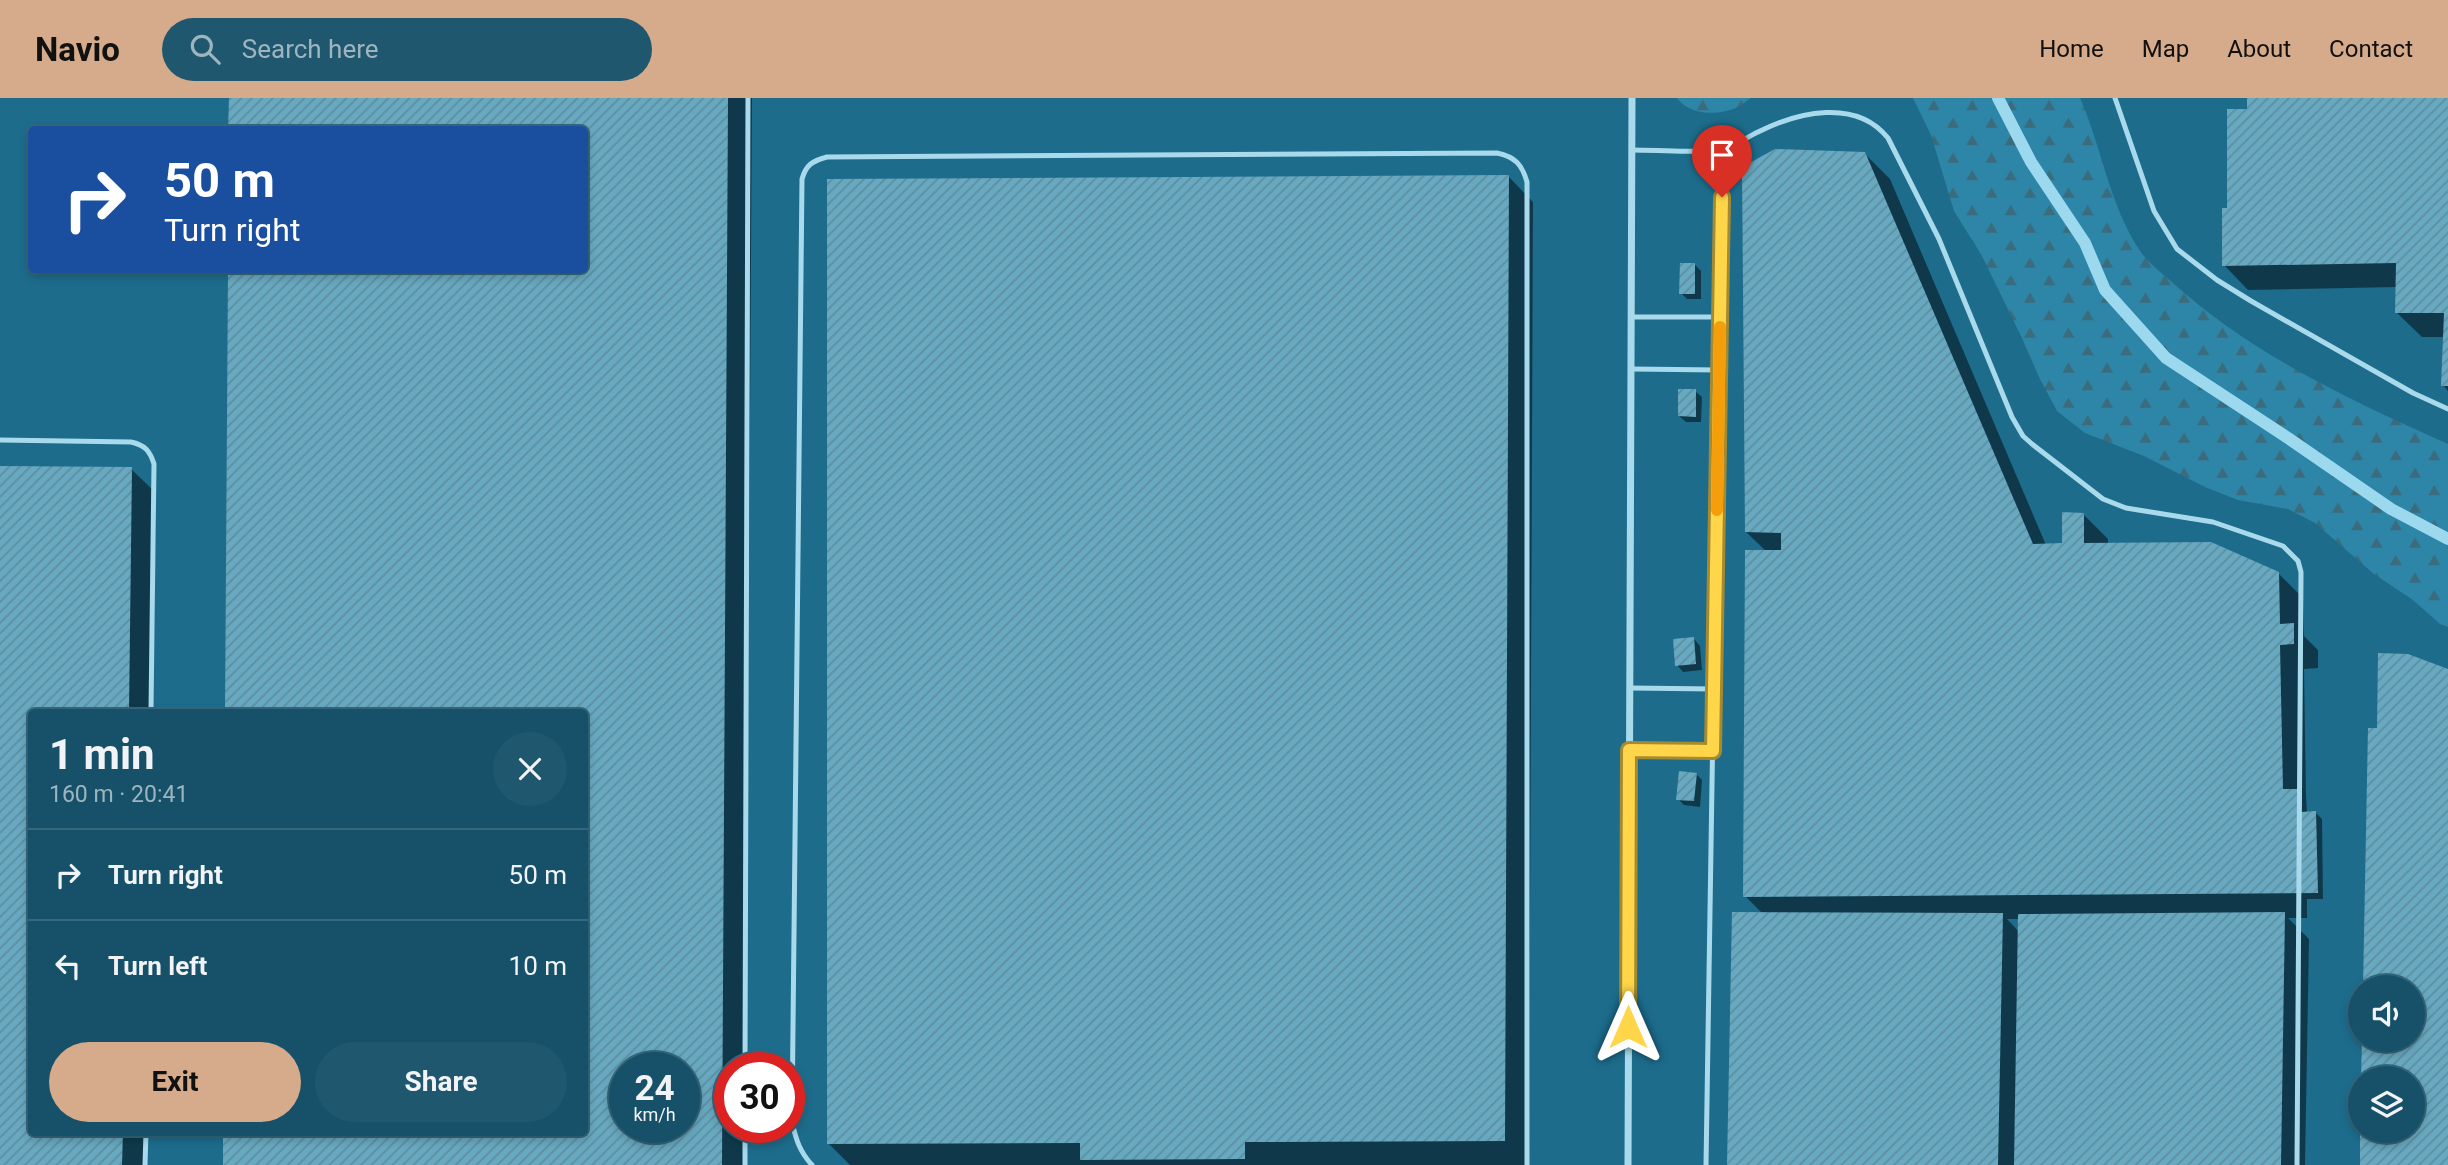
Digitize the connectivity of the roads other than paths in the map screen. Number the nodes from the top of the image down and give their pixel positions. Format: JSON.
{"nodes":[{"id":1,"x":748,"y":98,"type":"edge"},
{"id":2,"x":2115,"y":98,"type":"edge"},
{"id":3,"x":1632,"y":102,"type":"edge"},
{"id":4,"x":1722,"y":149,"type":"junction"},
{"id":5,"x":1632,"y":150,"type":"junction"},
{"id":6,"x":1632,"y":317,"type":"junction"},
{"id":7,"x":1720,"y":317,"type":"junction"},
{"id":8,"x":1631,"y":369,"type":"junction"},
{"id":9,"x":1719,"y":370,"type":"junction"},
{"id":10,"x":2448,"y":409,"type":"edge"},
{"id":11,"x":0,"y":440,"type":"edge"},
{"id":12,"x":1630,"y":688,"type":"junction"},
{"id":13,"x":1714,"y":689,"type":"junction"},
{"id":14,"x":151,"y":709,"type":"edge"},
{"id":15,"x":1629,"y":750,"type":"junction"},
{"id":16,"x":1713,"y":751,"type":"junction"},
{"id":17,"x":746,"y":1052,"type":"edge"},
{"id":18,"x":146,"y":1136,"type":"edge"},
{"id":19,"x":745,"y":1143,"type":"edge"},
{"id":20,"x":145,"y":1165,"type":"edge"},
{"id":21,"x":745,"y":1165,"type":"edge"},
{"id":22,"x":812,"y":1165,"type":"edge"},
{"id":23,"x":1527,"y":1165,"type":"edge"},
{"id":24,"x":1628,"y":1165,"type":"edge"},
{"id":25,"x":1706,"y":1165,"type":"edge"},
{"id":26,"x":2297,"y":1165,"type":"edge"}],
"edges":[{"from":1,"to":17,"type":"lane"},
{"from":2,"to":10,"type":"lane"},
{"from":3,"to":5,"type":"street"},
{"from":4,"to":5,"type":"lane"},
{"from":4,"to":7,"type":"lane"},
{"from":4,"to":26,"type":"lane"},
{"from":5,"to":6,"type":"street"},
{"from":6,"to":7,"type":"lane"},
{"from":6,"to":8,"type":"street"},
{"from":7,"to":9,"type":"lane"},
{"from":8,"to":9,"type":"lane"},
{"from":8,"to":12,"type":"street"},
{"from":9,"to":13,"type":"lane"},
{"from":11,"to":14,"type":"lane"},
{"from":12,"to":13,"type":"lane"},
{"from":12,"to":15,"type":"street"},
{"from":13,"to":16,"type":"lane"},
{"from":15,"to":16,"type":"lane"},
{"from":15,"to":24,"type":"street"},
{"from":16,"to":25,"type":"lane"},
{"from":18,"to":20,"type":"lane"},
{"from":19,"to":21,"type":"lane"},
{"from":22,"to":23,"type":"lane"}]}
